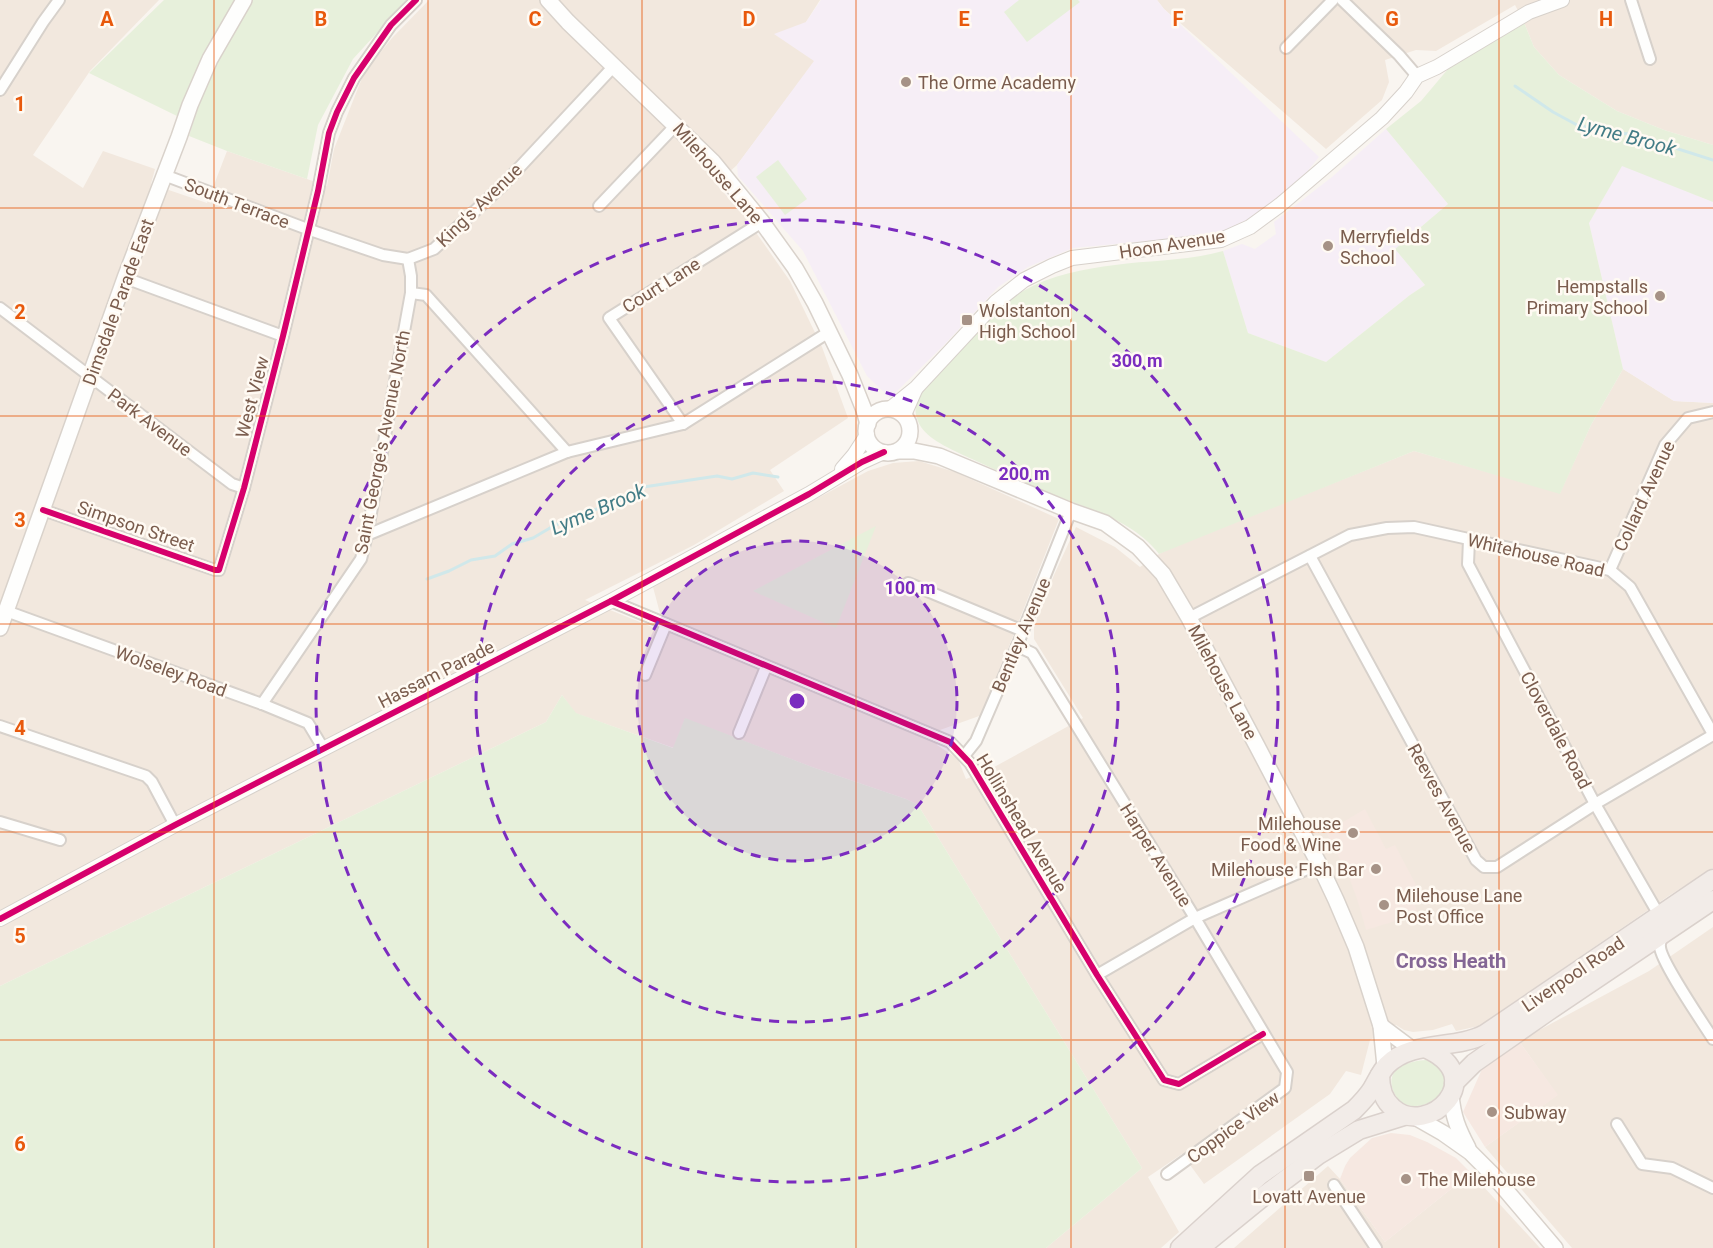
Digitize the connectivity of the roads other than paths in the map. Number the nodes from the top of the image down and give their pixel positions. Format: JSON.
{"nodes":[{"id":1,"x":59,"y":0,"type":"edge"},
{"id":2,"x":244,"y":0,"type":"edge"},
{"id":3,"x":416,"y":0,"type":"edge"},
{"id":4,"x":548,"y":0,"type":"edge"},
{"id":5,"x":1333,"y":0,"type":"edge"},
{"id":6,"x":1341,"y":0,"type":"edge"},
{"id":7,"x":1562,"y":0,"type":"edge"},
{"id":8,"x":1632,"y":0,"type":"edge"},
{"id":9,"x":1286,"y":48,"type":"dead end"},
{"id":10,"x":1650,"y":59,"type":"dead end"},
{"id":11,"x":614,"y":66,"type":"junction"},
{"id":12,"x":1417,"y":76,"type":"junction"},
{"id":13,"x":1,"y":88,"type":"edge"},
{"id":14,"x":676,"y":124,"type":"junction"},
{"id":15,"x":164,"y":175,"type":"junction"},
{"id":16,"x":599,"y":206,"type":"dead end"},
{"id":17,"x":762,"y":222,"type":"junction"},
{"id":18,"x":310,"y":230,"type":"junction"},
{"id":19,"x":408,"y":259,"type":"junction"},
{"id":20,"x":125,"y":278,"type":"junction"},
{"id":21,"x":411,"y":293,"type":"junction"},
{"id":22,"x":0,"y":308,"type":"edge"},
{"id":23,"x":829,"y":332,"type":"junction"},
{"id":24,"x":283,"y":336,"type":"junction"},
{"id":25,"x":850,"y":375,"type":"junction"},
{"id":26,"x":91,"y":376,"type":"junction"},
{"id":27,"x":1713,"y":412,"type":"edge"},
{"id":28,"x":897,"y":416,"type":"junction"},
{"id":29,"x":683,"y":424,"type":"junction"},
{"id":30,"x":867,"y":430,"type":"junction"},
{"id":31,"x":891,"y":451,"type":"junction"},
{"id":32,"x":567,"y":452,"type":"junction"},
{"id":33,"x":939,"y":456,"type":"junction"},
{"id":34,"x":835,"y":477,"type":"junction"},
{"id":35,"x":244,"y":488,"type":"junction"},
{"id":36,"x":43,"y":510,"type":"junction"},
{"id":37,"x":1071,"y":511,"type":"junction"},
{"id":38,"x":367,"y":535,"type":"junction"},
{"id":39,"x":1469,"y":540,"type":"junction"},
{"id":40,"x":1310,"y":556,"type":"junction"},
{"id":41,"x":219,"y":570,"type":"joint"},
{"id":42,"x":1610,"y":570,"type":"junction"},
{"id":43,"x":908,"y":583,"type":"dead end"},
{"id":44,"x":6,"y":594,"type":"edge"},
{"id":45,"x":611,"y":601,"type":"junction"},
{"id":46,"x":3,"y":610,"type":"edge"},
{"id":47,"x":1189,"y":618,"type":"junction"},
{"id":48,"x":666,"y":624,"type":"junction"},
{"id":49,"x":0,"y":628,"type":"edge"},
{"id":50,"x":1023,"y":631,"type":"junction"},
{"id":51,"x":1017,"y":646,"type":"junction"},
{"id":52,"x":766,"y":666,"type":"junction"},
{"id":53,"x":645,"y":675,"type":"dead end"},
{"id":54,"x":262,"y":705,"type":"junction"},
{"id":55,"x":0,"y":726,"type":"edge"},
{"id":56,"x":739,"y":733,"type":"dead end"},
{"id":57,"x":1713,"y":734,"type":"edge"},
{"id":58,"x":323,"y":748,"type":"junction"},
{"id":59,"x":964,"y":756,"type":"junction"},
{"id":60,"x":1596,"y":804,"type":"junction"},
{"id":61,"x":0,"y":822,"type":"edge"},
{"id":62,"x":175,"y":825,"type":"junction"},
{"id":63,"x":60,"y":840,"type":"dead end"},
{"id":64,"x":1319,"y":864,"type":"junction"},
{"id":65,"x":1713,"y":879,"type":"edge"},
{"id":66,"x":1713,"y":900,"type":"edge"},
{"id":67,"x":1195,"y":918,"type":"junction"},
{"id":68,"x":0,"y":919,"type":"edge"},
{"id":69,"x":1663,"y":923,"type":"junction"},
{"id":70,"x":1097,"y":975,"type":"junction"},
{"id":71,"x":1381,"y":1026,"type":"junction"},
{"id":72,"x":1263,"y":1034,"type":"junction"},
{"id":73,"x":1713,"y":1039,"type":"edge"},
{"id":74,"x":1419,"y":1049,"type":"junction"},
{"id":75,"x":1383,"y":1070,"type":"junction"},
{"id":76,"x":1287,"y":1072,"type":"joint"},
{"id":77,"x":1453,"y":1089,"type":"junction"},
{"id":78,"x":1409,"y":1116,"type":"junction"},
{"id":79,"x":1617,"y":1124,"type":"dead end"},
{"id":80,"x":1470,"y":1152,"type":"junction"},
{"id":81,"x":1167,"y":1174,"type":"dead end"},
{"id":82,"x":1334,"y":1185,"type":"dead end"},
{"id":83,"x":1713,"y":1188,"type":"edge"},
{"id":84,"x":1180,"y":1248,"type":"edge"},
{"id":85,"x":1200,"y":1248,"type":"edge"},
{"id":86,"x":1376,"y":1248,"type":"edge"},
{"id":87,"x":1555,"y":1248,"type":"edge"}],
"edges":[{"from":1,"to":13,"type":"street"},
{"from":2,"to":15,"type":"main road","name":"Dimsdale Parade East"},
{"from":3,"to":18,"type":"street","name":"West View"},
{"from":4,"to":11,"type":"main road","name":"Milehouse Lane"},
{"from":5,"to":9,"type":"street"},
{"from":6,"to":12,"type":"street"},
{"from":7,"to":12,"type":"street"},
{"from":8,"to":10,"type":"street"},
{"from":11,"to":14,"type":"main road","name":"Milehouse Lane"},
{"from":11,"to":19,"type":"street","name":"King's Avenue"},
{"from":12,"to":28,"type":"street","name":"Hoon Avenue"},
{"from":14,"to":16,"type":"street"},
{"from":14,"to":17,"type":"main road","name":"Milehouse Lane"},
{"from":15,"to":18,"type":"street","name":"South Terrace"},
{"from":15,"to":20,"type":"main road","name":"Dimsdale Parade East"},
{"from":17,"to":23,"type":"main road","name":"Milehouse Lane"},
{"from":17,"to":29,"type":"street","name":"Court Lane"},
{"from":18,"to":19,"type":"street"},
{"from":18,"to":24,"type":"street","name":"West View"},
{"from":19,"to":21,"type":"street","name":"Saint George's Avenue North"},
{"from":20,"to":24,"type":"street"},
{"from":20,"to":26,"type":"main road","name":"Dimsdale Parade East"},
{"from":21,"to":32,"type":"street"},
{"from":21,"to":38,"type":"street","name":"Saint George's Avenue North"},
{"from":22,"to":26,"type":"street","name":"Park Avenue"},
{"from":23,"to":25,"type":"main road","name":"Milehouse Lane"},
{"from":23,"to":29,"type":"street"},
{"from":24,"to":35,"type":"street","name":"West View"},
{"from":25,"to":28,"type":"main road","name":"Milehouse Lane"},
{"from":25,"to":30,"type":"main road","name":"Milehouse Lane"},
{"from":26,"to":35,"type":"street","name":"Park Avenue"},
{"from":26,"to":36,"type":"main road","name":"Dimsdale Parade East"},
{"from":27,"to":42,"type":"street","name":"Collard Avenue"},
{"from":28,"to":30,"type":"main road"},
{"from":28,"to":31,"type":"main road"},
{"from":28,"to":33,"type":"main road","name":"Milehouse Lane"},
{"from":29,"to":32,"type":"street"},
{"from":30,"to":31,"type":"main road"},
{"from":30,"to":34,"type":"street","name":"Hassam Parade"},
{"from":31,"to":33,"type":"main road","name":"Milehouse Lane"},
{"from":31,"to":34,"type":"street","name":"Hassam Parade"},
{"from":32,"to":38,"type":"street"},
{"from":33,"to":37,"type":"main road","name":"Milehouse Lane"},
{"from":34,"to":45,"type":"street","name":"Hassam Parade"},
{"from":35,"to":41,"type":"street","name":"West View"},
{"from":36,"to":41,"type":"street","name":"Simpson Street"},
{"from":36,"to":44,"type":"main road","name":"Dimsdale Parade East"},
{"from":37,"to":47,"type":"main road","name":"Milehouse Lane"},
{"from":37,"to":50,"type":"street","name":"Bentley Avenue"},
{"from":38,"to":54,"type":"street","name":"Saint George's Avenue North"},
{"from":39,"to":40,"type":"street","name":"Whitehouse Road"},
{"from":39,"to":42,"type":"street","name":"Whitehouse Road"},
{"from":39,"to":60,"type":"street","name":"Cloverdale Road"},
{"from":40,"to":47,"type":"street","name":"Whitehouse Road"},
{"from":40,"to":60,"type":"street","name":"Reeves Avenue"},
{"from":42,"to":57,"type":"street","name":"Whitehouse Road"},
{"from":43,"to":50,"type":"street"},
{"from":44,"to":46,"type":"main road","name":"Dimsdale Parade East"},
{"from":45,"to":48,"type":"street","name":"Hollinshead Avenue"},
{"from":45,"to":58,"type":"street","name":"Hassam Parade"},
{"from":46,"to":49,"type":"main road","name":"Dimsdale Parade East"},
{"from":46,"to":54,"type":"street","name":"Wolseley Road"},
{"from":47,"to":64,"type":"main road","name":"Milehouse Lane"},
{"from":48,"to":52,"type":"street","name":"Hollinshead Avenue"},
{"from":48,"to":53,"type":"street"},
{"from":50,"to":51,"type":"street","name":"Bentley Avenue"},
{"from":51,"to":59,"type":"street","name":"Bentley Avenue"},
{"from":51,"to":67,"type":"street","name":"Harper Avenue"},
{"from":52,"to":56,"type":"street"},
{"from":52,"to":59,"type":"street","name":"Hollinshead Avenue"},
{"from":54,"to":58,"type":"street","name":"Wolseley Road"},
{"from":55,"to":62,"type":"street"},
{"from":57,"to":60,"type":"street","name":"Reeves Avenue"},
{"from":58,"to":62,"type":"street","name":"Hassam Parade"},
{"from":59,"to":70,"type":"street","name":"Hollinshead Avenue"},
{"from":60,"to":69,"type":"street","name":"Cloverdale Road"},
{"from":61,"to":63,"type":"street"},
{"from":62,"to":68,"type":"street","name":"Hassam Parade"},
{"from":64,"to":67,"type":"street"},
{"from":64,"to":71,"type":"main road","name":"Milehouse Lane"},
{"from":65,"to":69,"type":"highway","name":"Liverpool Road"},
{"from":66,"to":69,"type":"highway","name":"Liverpool Road"},
{"from":67,"to":70,"type":"street"},
{"from":67,"to":72,"type":"street","name":"Harper Avenue"},
{"from":69,"to":73,"type":"street"},
{"from":69,"to":74,"type":"highway","name":"Liverpool Road"},
{"from":69,"to":77,"type":"highway","name":"Liverpool Road"},
{"from":70,"to":72,"type":"street","name":"Hollinshead Avenue"},
{"from":71,"to":74,"type":"main road"},
{"from":71,"to":75,"type":"main road","name":"Milehouse Lane"},
{"from":72,"to":76,"type":"street","name":"Harper Avenue"},
{"from":74,"to":75,"type":"highway"},
{"from":74,"to":77,"type":"highway"},
{"from":75,"to":78,"type":"highway"},
{"from":75,"to":84,"type":"highway"},
{"from":76,"to":81,"type":"street","name":"Coppice View"},
{"from":77,"to":78,"type":"highway"},
{"from":77,"to":80,"type":"main road"},
{"from":78,"to":80,"type":"main road"},
{"from":78,"to":85,"type":"highway"},
{"from":79,"to":83,"type":"street"},
{"from":80,"to":87,"type":"main road"},
{"from":82,"to":86,"type":"street"}]}
